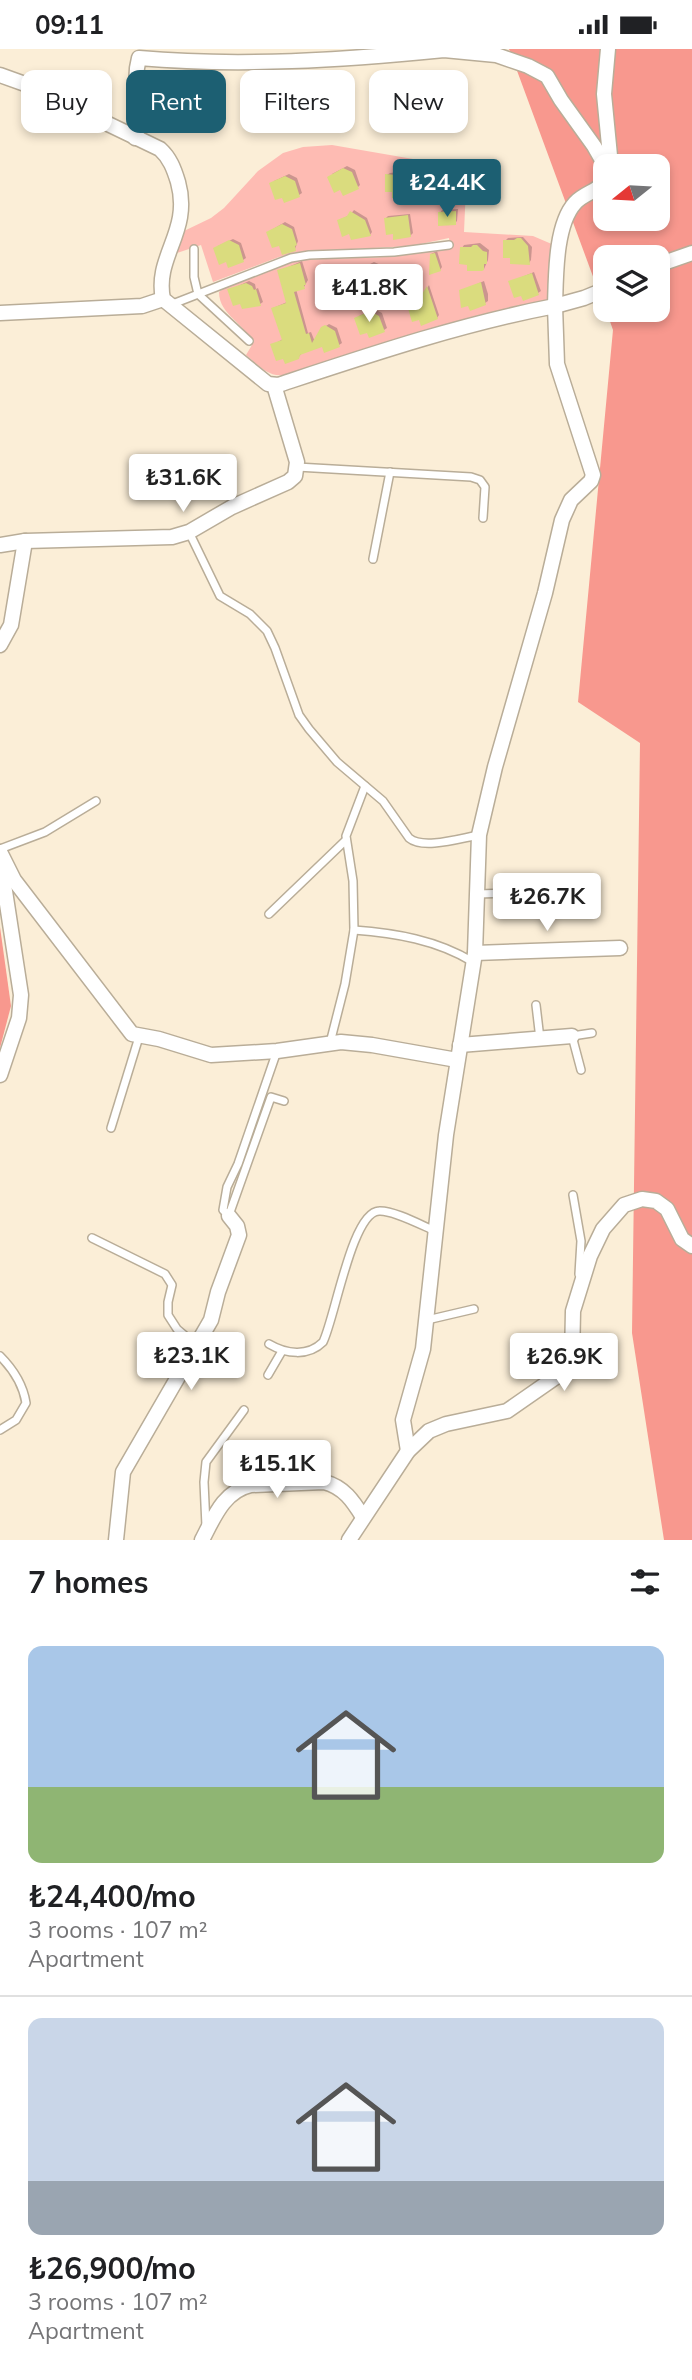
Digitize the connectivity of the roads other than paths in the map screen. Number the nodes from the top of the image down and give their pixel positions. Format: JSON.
{"nodes":[{"id":1,"x":608,"y":49,"type":"edge"},
{"id":2,"x":141,"y":54,"type":"edge"},
{"id":3,"x":0,"y":75,"type":"edge"},
{"id":4,"x":135,"y":138,"type":"junction"},
{"id":5,"x":599,"y":154,"type":"edge"},
{"id":6,"x":610,"y":154,"type":"edge"},
{"id":7,"x":593,"y":192,"type":"edge"},
{"id":8,"x":449,"y":245,"type":"dead end"},
{"id":9,"x":194,"y":249,"type":"dead end"},
{"id":10,"x":692,"y":253,"type":"edge"},
{"id":11,"x":670,"y":261,"type":"edge"},
{"id":12,"x":198,"y":294,"type":"junction"},
{"id":13,"x":593,"y":294,"type":"edge"},
{"id":14,"x":166,"y":302,"type":"junction"},
{"id":15,"x":555,"y":306,"type":"junction"},
{"id":16,"x":0,"y":313,"type":"edge"},
{"id":17,"x":248,"y":341,"type":"dead end"},
{"id":18,"x":274,"y":385,"type":"junction"},
{"id":19,"x":297,"y":467,"type":"junction"},
{"id":20,"x":390,"y":472,"type":"junction"},
{"id":21,"x":483,"y":518,"type":"dead end"},
{"id":22,"x":188,"y":531,"type":"junction"},
{"id":23,"x":25,"y":541,"type":"junction"},
{"id":24,"x":0,"y":545,"type":"edge"},
{"id":25,"x":373,"y":559,"type":"dead end"},
{"id":26,"x":0,"y":645,"type":"edge"},
{"id":27,"x":365,"y":786,"type":"junction"},
{"id":28,"x":96,"y":801,"type":"dead end"},
{"id":29,"x":478,"y":835,"type":"junction"},
{"id":30,"x":346,"y":840,"type":"junction"},
{"id":31,"x":0,"y":853,"type":"edge"},
{"id":32,"x":571,"y":891,"type":"dead end"},
{"id":33,"x":478,"y":894,"type":"junction"},
{"id":34,"x":269,"y":913,"type":"dead end"},
{"id":35,"x":354,"y":930,"type":"junction"},
{"id":36,"x":620,"y":948,"type":"dead end"},
{"id":37,"x":474,"y":958,"type":"junction"},
{"id":38,"x":536,"y":1005,"type":"dead end"},
{"id":39,"x":592,"y":1033,"type":"dead end"},
{"id":40,"x":572,"y":1036,"type":"junction"},
{"id":41,"x":139,"y":1037,"type":"junction"},
{"id":42,"x":540,"y":1039,"type":"junction"},
{"id":43,"x":330,"y":1043,"type":"junction"},
{"id":44,"x":277,"y":1051,"type":"junction"},
{"id":45,"x":458,"y":1053,"type":"junction"},
{"id":46,"x":581,"y":1070,"type":"dead end"},
{"id":47,"x":0,"y":1075,"type":"edge"},
{"id":48,"x":284,"y":1101,"type":"dead end"},
{"id":49,"x":111,"y":1128,"type":"dead end"},
{"id":50,"x":573,"y":1195,"type":"dead end"},
{"id":51,"x":229,"y":1216,"type":"junction"},
{"id":52,"x":435,"y":1231,"type":"junction"},
{"id":53,"x":92,"y":1238,"type":"dead end"},
{"id":54,"x":692,"y":1246,"type":"edge"},
{"id":55,"x":580,"y":1286,"type":"junction"},
{"id":56,"x":474,"y":1309,"type":"dead end"},
{"id":57,"x":426,"y":1320,"type":"junction"},
{"id":58,"x":269,"y":1344,"type":"dead end"},
{"id":59,"x":197,"y":1346,"type":"junction"},
{"id":60,"x":282,"y":1351,"type":"junction"},
{"id":61,"x":0,"y":1356,"type":"edge"},
{"id":62,"x":268,"y":1375,"type":"dead end"},
{"id":63,"x":244,"y":1410,"type":"dead end"},
{"id":64,"x":0,"y":1430,"type":"edge"},
{"id":65,"x":408,"y":1451,"type":"junction"},
{"id":66,"x":363,"y":1517,"type":"junction"},
{"id":67,"x":204,"y":1536,"type":"edge"},
{"id":68,"x":116,"y":1540,"type":"edge"},
{"id":69,"x":349,"y":1540,"type":"edge"}],
"edges":[{"from":1,"to":6,"type":"street"},
{"from":2,"to":4,"type":"street"},
{"from":2,"to":5,"type":"street"},
{"from":3,"to":4,"type":"street"},
{"from":4,"to":14,"type":"street"},
{"from":7,"to":15,"type":"street"},
{"from":8,"to":12,"type":"lane"},
{"from":9,"to":12,"type":"lane"},
{"from":10,"to":11,"type":"street"},
{"from":12,"to":14,"type":"lane"},
{"from":12,"to":17,"type":"lane"},
{"from":13,"to":15,"type":"street"},
{"from":14,"to":16,"type":"street"},
{"from":14,"to":18,"type":"street"},
{"from":15,"to":18,"type":"street"},
{"from":15,"to":29,"type":"street"},
{"from":18,"to":19,"type":"street"},
{"from":19,"to":20,"type":"lane"},
{"from":19,"to":22,"type":"street"},
{"from":20,"to":21,"type":"lane"},
{"from":20,"to":25,"type":"lane"},
{"from":22,"to":23,"type":"street"},
{"from":22,"to":27,"type":"lane"},
{"from":23,"to":24,"type":"street"},
{"from":23,"to":26,"type":"street"},
{"from":27,"to":29,"type":"lane"},
{"from":27,"to":30,"type":"lane"},
{"from":28,"to":31,"type":"lane"},
{"from":29,"to":33,"type":"street"},
{"from":30,"to":34,"type":"lane"},
{"from":30,"to":35,"type":"lane"},
{"from":31,"to":41,"type":"street"},
{"from":31,"to":47,"type":"street"},
{"from":32,"to":33,"type":"lane"},
{"from":33,"to":37,"type":"street"},
{"from":35,"to":37,"type":"lane"},
{"from":35,"to":43,"type":"lane"},
{"from":36,"to":37,"type":"street"},
{"from":37,"to":45,"type":"street"},
{"from":38,"to":42,"type":"lane"},
{"from":39,"to":40,"type":"lane"},
{"from":40,"to":42,"type":"street"},
{"from":40,"to":46,"type":"lane"},
{"from":41,"to":44,"type":"street"},
{"from":41,"to":49,"type":"lane"},
{"from":42,"to":45,"type":"street"},
{"from":43,"to":44,"type":"street"},
{"from":43,"to":45,"type":"street"},
{"from":44,"to":51,"type":"lane"},
{"from":45,"to":52,"type":"street"},
{"from":48,"to":51,"type":"lane"},
{"from":50,"to":55,"type":"lane"},
{"from":51,"to":59,"type":"street"},
{"from":52,"to":57,"type":"street"},
{"from":52,"to":60,"type":"lane"},
{"from":53,"to":59,"type":"lane"},
{"from":54,"to":55,"type":"street"},
{"from":55,"to":65,"type":"street"},
{"from":56,"to":57,"type":"lane"},
{"from":57,"to":65,"type":"street"},
{"from":58,"to":60,"type":"lane"},
{"from":59,"to":68,"type":"street"},
{"from":60,"to":62,"type":"lane"},
{"from":61,"to":64,"type":"lane"},
{"from":63,"to":67,"type":"lane"},
{"from":65,"to":66,"type":"street"},
{"from":66,"to":67,"type":"street"},
{"from":66,"to":69,"type":"street"}]}
